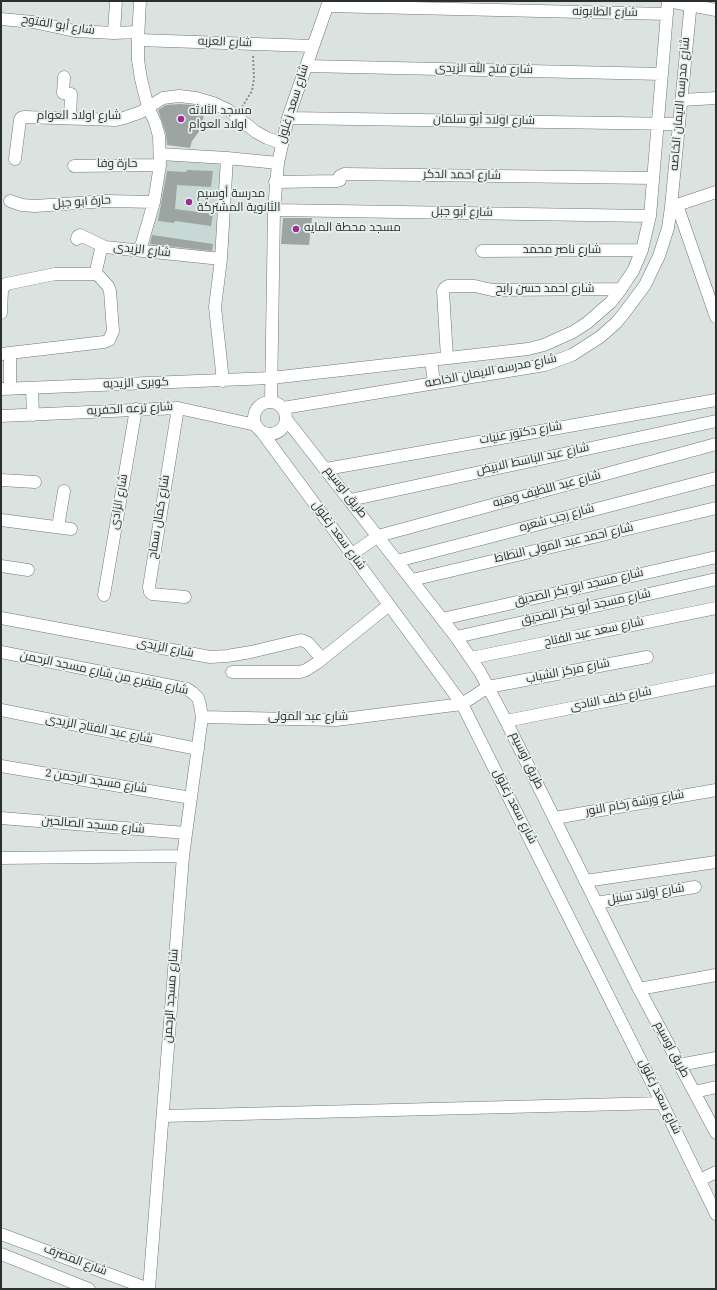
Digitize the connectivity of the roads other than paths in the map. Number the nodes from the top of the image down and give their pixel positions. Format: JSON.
{"nodes":[{"id":1,"x":116,"y":1,"type":"edge"},
{"id":2,"x":140,"y":1,"type":"edge"},
{"id":3,"x":668,"y":1,"type":"edge"},
{"id":4,"x":328,"y":3,"type":"edge"},
{"id":5,"x":690,"y":3,"type":"edge"},
{"id":6,"x":716,"y":10,"type":"edge"},
{"id":7,"x":667,"y":14,"type":"junction"},
{"id":8,"x":1,"y":19,"type":"edge"},
{"id":9,"x":114,"y":33,"type":"junction"},
{"id":10,"x":138,"y":36,"type":"junction"},
{"id":11,"x":313,"y":46,"type":"junction"},
{"id":12,"x":306,"y":66,"type":"junction"},
{"id":13,"x":662,"y":74,"type":"junction"},
{"id":14,"x":64,"y":78,"type":"dead end"},
{"id":15,"x":716,"y":98,"type":"edge"},
{"id":16,"x":682,"y":100,"type":"junction"},
{"id":17,"x":148,"y":107,"type":"junction"},
{"id":18,"x":70,"y":118,"type":"junction"},
{"id":19,"x":288,"y":118,"type":"junction"},
{"id":20,"x":658,"y":124,"type":"junction"},
{"id":21,"x":680,"y":124,"type":"junction"},
{"id":22,"x":281,"y":143,"type":"junction"},
{"id":23,"x":227,"y":158,"type":"junction"},
{"id":24,"x":16,"y":159,"type":"dead end"},
{"id":25,"x":160,"y":159,"type":"junction"},
{"id":26,"x":278,"y":163,"type":"junction"},
{"id":27,"x":74,"y":166,"type":"dead end"},
{"id":28,"x":653,"y":178,"type":"junction"},
{"id":29,"x":275,"y":182,"type":"junction"},
{"id":30,"x":716,"y":192,"type":"edge"},
{"id":31,"x":10,"y":201,"type":"dead end"},
{"id":32,"x":154,"y":202,"type":"junction"},
{"id":33,"x":674,"y":206,"type":"junction"},
{"id":34,"x":274,"y":210,"type":"junction"},
{"id":35,"x":649,"y":221,"type":"junction"},
{"id":36,"x":668,"y":228,"type":"junction"},
{"id":37,"x":77,"y":239,"type":"dead end"},
{"id":38,"x":105,"y":247,"type":"junction"},
{"id":39,"x":140,"y":250,"type":"junction"},
{"id":40,"x":642,"y":250,"type":"junction"},
{"id":41,"x":482,"y":251,"type":"dead end"},
{"id":42,"x":221,"y":259,"type":"junction"},
{"id":43,"x":97,"y":274,"type":"junction"},
{"id":44,"x":621,"y":289,"type":"junction"},
{"id":45,"x":1,"y":313,"type":"edge"},
{"id":46,"x":716,"y":317,"type":"edge"},
{"id":47,"x":6,"y":354,"type":"edge"},
{"id":48,"x":447,"y":358,"type":"junction"},
{"id":49,"x":431,"y":360,"type":"junction"},
{"id":50,"x":271,"y":378,"type":"junction"},
{"id":51,"x":223,"y":381,"type":"junction"},
{"id":52,"x":434,"y":383,"type":"junction"},
{"id":53,"x":32,"y":388,"type":"junction"},
{"id":54,"x":5,"y":389,"type":"edge"},
{"id":55,"x":716,"y":400,"type":"edge"},
{"id":56,"x":271,"y":402,"type":"junction"},
{"id":57,"x":178,"y":408,"type":"junction"},
{"id":58,"x":136,"y":409,"type":"junction"},
{"id":59,"x":285,"y":414,"type":"junction"},
{"id":60,"x":33,"y":415,"type":"junction"},
{"id":61,"x":1,"y":416,"type":"edge"},
{"id":62,"x":716,"y":421,"type":"edge"},
{"id":63,"x":259,"y":428,"type":"junction"},
{"id":64,"x":716,"y":444,"type":"edge"},
{"id":65,"x":326,"y":469,"type":"junction"},
{"id":66,"x":716,"y":478,"type":"edge"},
{"id":67,"x":1,"y":480,"type":"edge"},
{"id":68,"x":35,"y":482,"type":"dead end"},
{"id":69,"x":64,"y":490,"type":"dead end"},
{"id":70,"x":350,"y":500,"type":"junction"},
{"id":71,"x":716,"y":508,"type":"edge"},
{"id":72,"x":1,"y":520,"type":"edge"},
{"id":73,"x":58,"y":528,"type":"junction"},
{"id":74,"x":71,"y":529,"type":"dead end"},
{"id":75,"x":378,"y":536,"type":"junction"},
{"id":76,"x":351,"y":555,"type":"junction"},
{"id":77,"x":716,"y":557,"type":"edge"},
{"id":78,"x":397,"y":561,"type":"junction"},
{"id":79,"x":1,"y":566,"type":"edge"},
{"id":80,"x":28,"y":570,"type":"dead end"},
{"id":81,"x":716,"y":579,"type":"edge"},
{"id":82,"x":412,"y":580,"type":"junction"},
{"id":83,"x":104,"y":595,"type":"dead end"},
{"id":84,"x":185,"y":597,"type":"dead end"},
{"id":85,"x":389,"y":605,"type":"junction"},
{"id":86,"x":716,"y":608,"type":"edge"},
{"id":87,"x":1,"y":618,"type":"edge"},
{"id":88,"x":442,"y":619,"type":"junction"},
{"id":89,"x":456,"y":637,"type":"junction"},
{"id":90,"x":1,"y":652,"type":"edge"},
{"id":91,"x":647,"y":657,"type":"dead end"},
{"id":92,"x":471,"y":658,"type":"junction"},
{"id":93,"x":322,"y":659,"type":"junction"},
{"id":94,"x":232,"y":672,"type":"dead end"},
{"id":95,"x":716,"y":679,"type":"edge"},
{"id":96,"x":488,"y":687,"type":"junction"},
{"id":97,"x":462,"y":704,"type":"junction"},
{"id":98,"x":1,"y":710,"type":"edge"},
{"id":99,"x":201,"y":711,"type":"junction"},
{"id":100,"x":506,"y":721,"type":"junction"},
{"id":101,"x":198,"y":749,"type":"junction"},
{"id":102,"x":1,"y":766,"type":"edge"},
{"id":103,"x":716,"y":790,"type":"edge"},
{"id":104,"x":191,"y":798,"type":"junction"},
{"id":105,"x":1,"y":818,"type":"edge"},
{"id":106,"x":554,"y":818,"type":"junction"},
{"id":107,"x":186,"y":833,"type":"junction"},
{"id":108,"x":183,"y":856,"type":"junction"},
{"id":109,"x":1,"y":858,"type":"edge"},
{"id":110,"x":716,"y":862,"type":"edge"},
{"id":111,"x":585,"y":881,"type":"junction"},
{"id":112,"x":695,"y":887,"type":"dead end"},
{"id":113,"x":596,"y":903,"type":"junction"},
{"id":114,"x":716,"y":974,"type":"edge"},
{"id":115,"x":639,"y":989,"type":"junction"},
{"id":116,"x":716,"y":1058,"type":"edge"},
{"id":117,"x":679,"y":1064,"type":"junction"},
{"id":118,"x":716,"y":1087,"type":"edge"},
{"id":119,"x":694,"y":1092,"type":"junction"},
{"id":120,"x":662,"y":1103,"type":"junction"},
{"id":121,"x":163,"y":1116,"type":"junction"},
{"id":122,"x":716,"y":1133,"type":"edge"},
{"id":123,"x":708,"y":1176,"type":"edge"},
{"id":124,"x":716,"y":1214,"type":"edge"},
{"id":125,"x":1,"y":1234,"type":"edge"},
{"id":126,"x":1,"y":1254,"type":"edge"},
{"id":127,"x":89,"y":1289,"type":"edge"},
{"id":128,"x":149,"y":1289,"type":"edge"}],
"edges":[{"from":1,"to":9,"type":"street"},
{"from":2,"to":10,"type":"street"},
{"from":3,"to":5,"type":"street"},
{"from":3,"to":7,"type":"street","name":"شارع مدرسه الايمان الخاصه"},
{"from":4,"to":7,"type":"street","name":"شارع الطابونه"},
{"from":4,"to":11,"type":"street","name":"شارع سعد زغلول"},
{"from":5,"to":6,"type":"street"},
{"from":5,"to":16,"type":"street","name":"شارع مدرسه الايمان الخاصه"},
{"from":7,"to":13,"type":"street","name":"شارع مدرسه الايمان الخاصه"},
{"from":8,"to":9,"type":"street","name":"شارع أبو الفتوح"},
{"from":9,"to":10,"type":"street","name":"شارع أبو الفتوح"},
{"from":10,"to":11,"type":"street","name":"شارع العزبه"},
{"from":10,"to":17,"type":"street"},
{"from":11,"to":12,"type":"street","name":"شارع سعد زغلول"},
{"from":12,"to":13,"type":"street","name":"شارع فتح الله الزيدى"},
{"from":12,"to":19,"type":"street","name":"شارع سعد زغلول"},
{"from":13,"to":20,"type":"street","name":"شارع مدرسه الايمان الخاصه"},
{"from":14,"to":18,"type":"street"},
{"from":15,"to":16,"type":"street"},
{"from":16,"to":21,"type":"street","name":"شارع مدرسه الايمان الخاصه"},
{"from":17,"to":18,"type":"street","name":"شارع اولاد العوام"},
{"from":17,"to":22,"type":"street","name":"شارع اولاد العوام"},
{"from":17,"to":25,"type":"street"},
{"from":18,"to":24,"type":"street","name":"شارع اولاد العوام"},
{"from":19,"to":20,"type":"street","name":"شارع اولاد أبو سلمان"},
{"from":19,"to":22,"type":"street","name":"شارع سعد زغلول"},
{"from":20,"to":21,"type":"street","name":"شارع اولاد أبو سلمان"},
{"from":20,"to":28,"type":"street","name":"شارع مدرسه الايمان الخاصه"},
{"from":21,"to":33,"type":"street","name":"شارع مدرسه الايمان الخاصه"},
{"from":22,"to":26,"type":"street","name":"شارع سعد زغلول"},
{"from":23,"to":25,"type":"street","name":"حارة وفا"},
{"from":23,"to":26,"type":"street","name":"حارة وفا"},
{"from":23,"to":42,"type":"street"},
{"from":25,"to":27,"type":"street","name":"حارة وفا"},
{"from":25,"to":32,"type":"street"},
{"from":26,"to":29,"type":"street","name":"شارع سعد زغلول"},
{"from":28,"to":29,"type":"street","name":"شارع احمد الدكر"},
{"from":28,"to":35,"type":"street","name":"شارع مدرسه الايمان الخاصه"},
{"from":29,"to":34,"type":"street","name":"شارع سعد زغلول"},
{"from":30,"to":33,"type":"street"},
{"from":31,"to":32,"type":"street","name":"حارة ابو جبل"},
{"from":32,"to":39,"type":"street"},
{"from":33,"to":36,"type":"street","name":"شارع مدرسه الايمان الخاصه"},
{"from":33,"to":46,"type":"street"},
{"from":34,"to":35,"type":"street","name":"شارع أبو جبل"},
{"from":34,"to":50,"type":"street","name":"شارع سعد زغلول"},
{"from":35,"to":36,"type":"street","name":"شارع أبو جبل"},
{"from":35,"to":40,"type":"street","name":"شارع مدرسه الايمان الخاصه"},
{"from":36,"to":52,"type":"street","name":"شارع مدرسه الايمان الخاصه"},
{"from":37,"to":38,"type":"street"},
{"from":38,"to":39,"type":"street","name":"شارع الزيدى"},
{"from":38,"to":43,"type":"street","name":"شارع الزيدى"},
{"from":39,"to":42,"type":"street","name":"شارع الزيدى"},
{"from":40,"to":41,"type":"street","name":"شارع ناصر محمد"},
{"from":40,"to":44,"type":"street","name":"شارع مدرسه الايمان الخاصه"},
{"from":42,"to":51,"type":"street"},
{"from":43,"to":45,"type":"street"},
{"from":43,"to":47,"type":"street"},
{"from":44,"to":48,"type":"street","name":"شارع مدرسه الايمان الخاصه"},
{"from":44,"to":48,"type":"street","name":"شارع احمد حسن رابح"},
{"from":47,"to":54,"type":"street"},
{"from":48,"to":49,"type":"street","name":"شارع مدرسه الايمان الخاصه"},
{"from":49,"to":50,"type":"street","name":"شارع مدرسه الايمان الخاصه"},
{"from":49,"to":52,"type":"street"},
{"from":50,"to":51,"type":"street","name":"كوبرى الزيديه"},
{"from":50,"to":56,"type":"street","name":"شارع سعد زغلول"},
{"from":51,"to":53,"type":"street","name":"كوبرى الزيديه"},
{"from":52,"to":59,"type":"street","name":"شارع مدرسه الايمان الخاصه"},
{"from":53,"to":54,"type":"street","name":"كوبرى الزيديه"},
{"from":53,"to":60,"type":"street"},
{"from":55,"to":65,"type":"street","name":"شارع دكتور عنيات"},
{"from":56,"to":59,"type":"street"},
{"from":56,"to":63,"type":"street"},
{"from":57,"to":58,"type":"street","name":"شارع ترعه الحفريه"},
{"from":57,"to":63,"type":"street","name":"شارع ترعه الحفريه"},
{"from":57,"to":84,"type":"street","name":"شارع كمال سماح"},
{"from":58,"to":60,"type":"street","name":"شارع ترعه الحفريه"},
{"from":58,"to":83,"type":"street","name":"شارع الزادى"},
{"from":59,"to":63,"type":"street"},
{"from":59,"to":65,"type":"street","name":"طريق اوسيم"},
{"from":60,"to":61,"type":"street","name":"شارع ترعه الحفريه"},
{"from":62,"to":70,"type":"street","name":"شارع عبد الباسط الابيض"},
{"from":63,"to":76,"type":"street","name":"شارع سعد زغلول"},
{"from":64,"to":75,"type":"street","name":"شارع عبد اللطيف وهبه"},
{"from":65,"to":70,"type":"street","name":"طريق اوسيم"},
{"from":66,"to":78,"type":"street","name":"شارع رجب شعره"},
{"from":67,"to":68,"type":"street"},
{"from":69,"to":73,"type":"street"},
{"from":70,"to":75,"type":"street","name":"طريق اوسيم"},
{"from":71,"to":82,"type":"street","name":"شارع احمد عبد المولى النطاط"},
{"from":72,"to":73,"type":"street"},
{"from":73,"to":74,"type":"street"},
{"from":75,"to":76,"type":"street","name":"شارع عبد اللطيف وهبه"},
{"from":75,"to":78,"type":"street","name":"طريق اوسيم"},
{"from":76,"to":85,"type":"street","name":"شارع سعد زغلول"},
{"from":77,"to":88,"type":"street","name":"شارع مسجد ابو بكر الصديق"},
{"from":78,"to":82,"type":"street","name":"طريق اوسيم"},
{"from":79,"to":80,"type":"street"},
{"from":81,"to":89,"type":"street","name":"شارع مسجد أبو بكر الصديق"},
{"from":82,"to":88,"type":"street","name":"طريق اوسيم"},
{"from":85,"to":93,"type":"street"},
{"from":85,"to":97,"type":"street","name":"شارع سعد زغلول"},
{"from":86,"to":92,"type":"street","name":"شارع سعد عبد الفتاح"},
{"from":87,"to":93,"type":"street","name":"شارع الزيدى"},
{"from":88,"to":89,"type":"street","name":"طريق اوسيم"},
{"from":89,"to":92,"type":"street","name":"طريق اوسيم"},
{"from":90,"to":99,"type":"street","name":"شارع متفرع من شارع مسجد الرحمن"},
{"from":91,"to":96,"type":"street","name":"شارع مركز الشباب"},
{"from":92,"to":96,"type":"street","name":"طريق اوسيم"},
{"from":93,"to":94,"type":"street"},
{"from":95,"to":100,"type":"street","name":"شارع خلف النادى"},
{"from":96,"to":97,"type":"street"},
{"from":96,"to":100,"type":"street","name":"طريق اوسيم"},
{"from":97,"to":99,"type":"street","name":"شارع عبد المولى"},
{"from":97,"to":120,"type":"street","name":"شارع سعد زغلول"},
{"from":98,"to":101,"type":"street","name":"شارع عبد الفتاح الزيدى"},
{"from":99,"to":101,"type":"street","name":"شارع مسجد الرحمن"},
{"from":100,"to":106,"type":"street","name":"طريق اوسيم"},
{"from":101,"to":104,"type":"street","name":"شارع مسجد الرحمن"},
{"from":102,"to":104,"type":"street","name":"شارع مسجد الرحمن 2"},
{"from":103,"to":106,"type":"street","name":"شارع ورشة رخام النور"},
{"from":104,"to":107,"type":"street","name":"شارع مسجد الرحمن"},
{"from":105,"to":107,"type":"street","name":"شارع مسجد الصالحين"},
{"from":106,"to":111,"type":"street","name":"طريق اوسيم"},
{"from":107,"to":108,"type":"street","name":"شارع مسجد الرحمن"},
{"from":108,"to":109,"type":"street"},
{"from":108,"to":121,"type":"street","name":"شارع مسجد الرحمن"},
{"from":110,"to":111,"type":"street"},
{"from":111,"to":113,"type":"street","name":"طريق اوسيم"},
{"from":112,"to":113,"type":"street","name":"شارع اولاد سنبل"},
{"from":113,"to":115,"type":"street","name":"طريق اوسيم"},
{"from":114,"to":115,"type":"street"},
{"from":115,"to":117,"type":"street","name":"طريق اوسيم"},
{"from":116,"to":117,"type":"street"},
{"from":117,"to":119,"type":"street","name":"طريق اوسيم"},
{"from":118,"to":119,"type":"street"},
{"from":119,"to":122,"type":"street","name":"طريق اوسيم"},
{"from":120,"to":121,"type":"street"},
{"from":120,"to":123,"type":"street","name":"شارع سعد زغلول"},
{"from":121,"to":128,"type":"street","name":"شارع مسجد الرحمن"},
{"from":123,"to":124,"type":"street","name":"شارع سعد زغلول"},
{"from":125,"to":128,"type":"street","name":"شارع المصرف"},
{"from":126,"to":127,"type":"street"}]}
